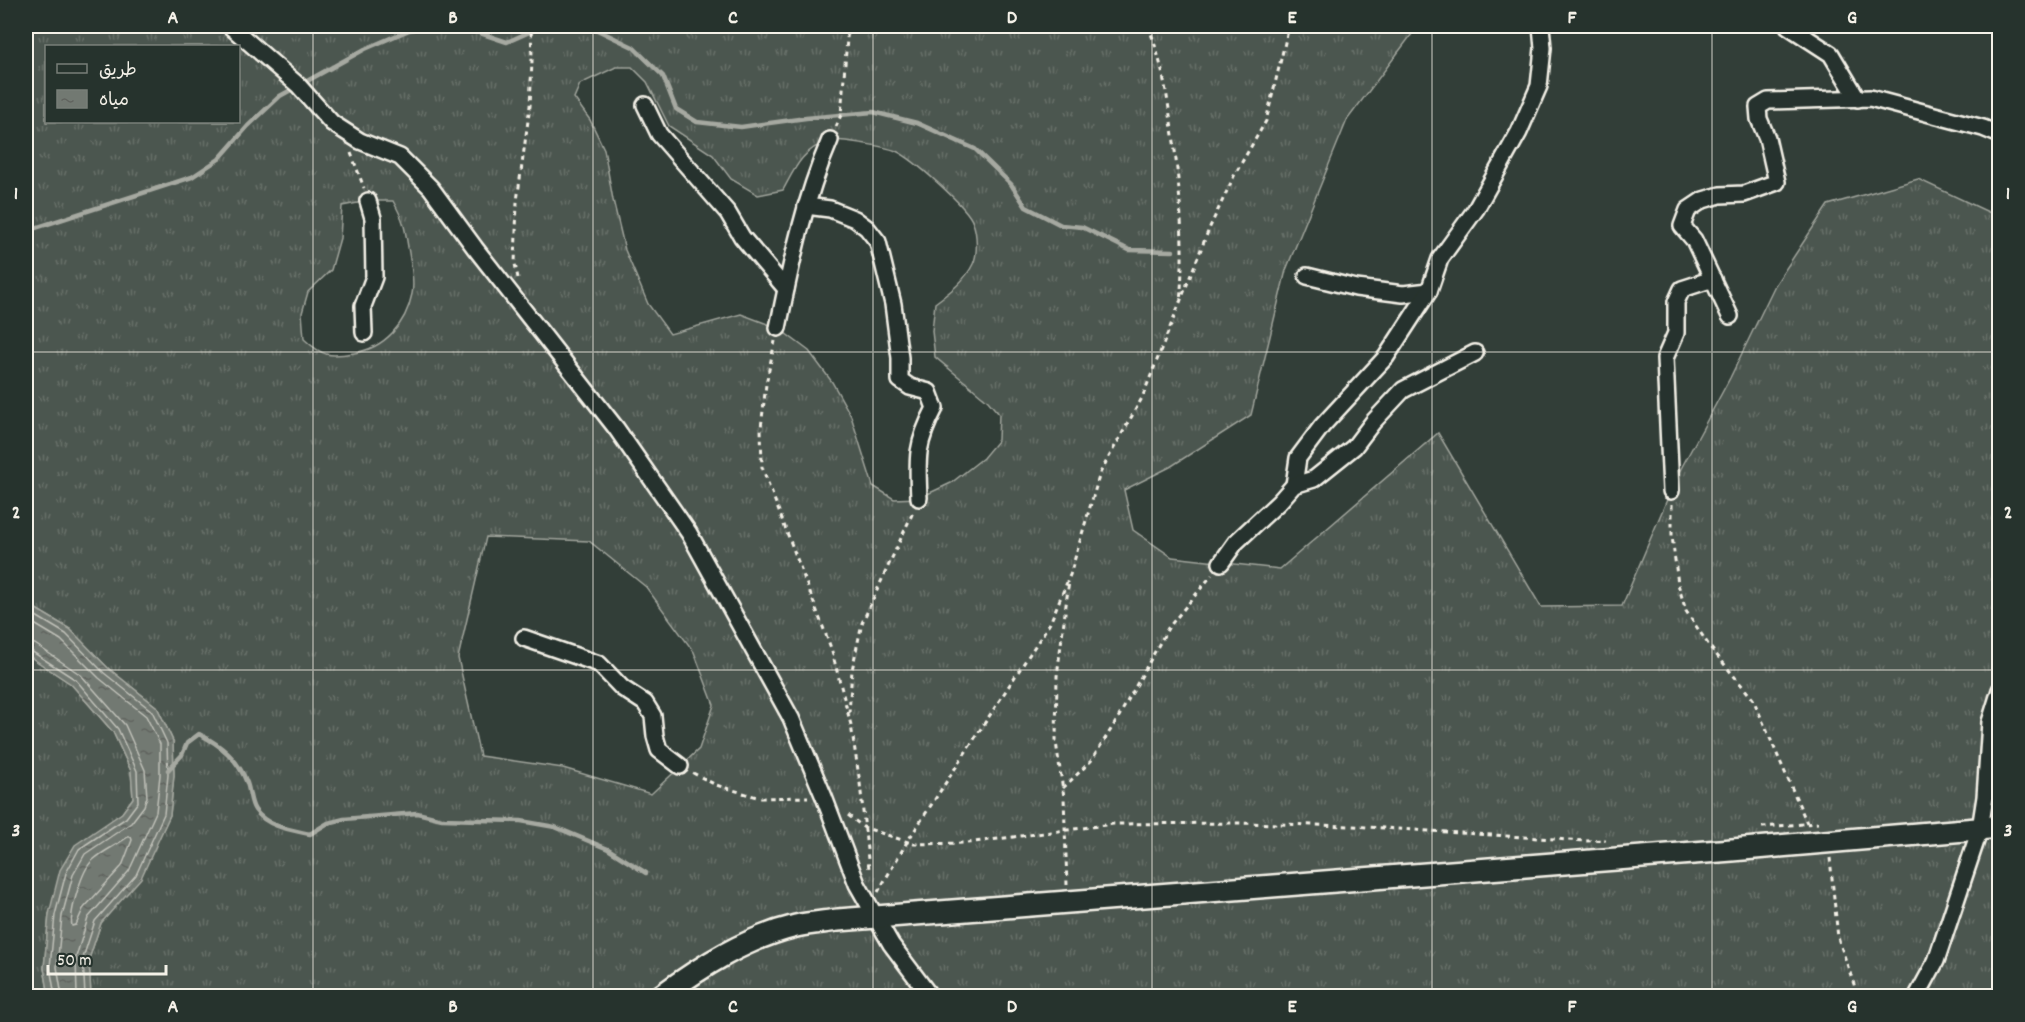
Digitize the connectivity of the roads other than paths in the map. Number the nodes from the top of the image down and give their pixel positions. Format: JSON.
{"nodes":[{"id":1,"x":230,"y":26,"type":"edge"},
{"id":2,"x":1541,"y":26,"type":"edge"},
{"id":3,"x":1788,"y":26,"type":"edge"},
{"id":4,"x":1858,"y":99,"type":"junction"},
{"id":5,"x":645,"y":105,"type":"dead end"},
{"id":6,"x":2000,"y":135,"type":"edge"},
{"id":7,"x":830,"y":140,"type":"road end"},
{"id":8,"x":368,"y":201,"type":"road end"},
{"id":9,"x":806,"y":206,"type":"junction"},
{"id":10,"x":1307,"y":276,"type":"dead end"},
{"id":11,"x":1713,"y":279,"type":"junction"},
{"id":12,"x":786,"y":289,"type":"junction"},
{"id":13,"x":1429,"y":291,"type":"junction"},
{"id":14,"x":1730,"y":316,"type":"dead end"},
{"id":15,"x":778,"y":328,"type":"road end"},
{"id":16,"x":364,"y":333,"type":"dead end"},
{"id":17,"x":1475,"y":354,"type":"dead end"},
{"id":18,"x":1293,"y":485,"type":"junction"},
{"id":19,"x":1671,"y":491,"type":"road end"},
{"id":20,"x":919,"y":498,"type":"road end"},
{"id":21,"x":1221,"y":563,"type":"road end"},
{"id":22,"x":524,"y":638,"type":"dead end"},
{"id":23,"x":2000,"y":690,"type":"edge"},
{"id":24,"x":680,"y":766,"type":"road end"},
{"id":25,"x":1990,"y":828,"type":"edge"},
{"id":26,"x":873,"y":912,"type":"junction"},
{"id":27,"x":661,"y":996,"type":"edge"},
{"id":28,"x":930,"y":996,"type":"edge"},
{"id":29,"x":1917,"y":996,"type":"edge"}],
"edges":[{"from":1,"to":26,"type":"street"},
{"from":2,"to":13,"type":"street"},
{"from":3,"to":4,"type":"street"},
{"from":4,"to":6,"type":"street"},
{"from":4,"to":11,"type":"street"},
{"from":5,"to":12,"type":"street"},
{"from":7,"to":9,"type":"street"},
{"from":8,"to":16,"type":"street"},
{"from":9,"to":12,"type":"street"},
{"from":9,"to":20,"type":"street"},
{"from":10,"to":13,"type":"street"},
{"from":11,"to":14,"type":"street"},
{"from":11,"to":19,"type":"street"},
{"from":12,"to":15,"type":"street"},
{"from":13,"to":18,"type":"street"},
{"from":17,"to":18,"type":"street"},
{"from":18,"to":21,"type":"street"},
{"from":22,"to":24,"type":"street"},
{"from":23,"to":25,"type":"street"},
{"from":25,"to":26,"type":"main road"},
{"from":25,"to":29,"type":"street"},
{"from":26,"to":27,"type":"main road"},
{"from":26,"to":28,"type":"street"}]}
